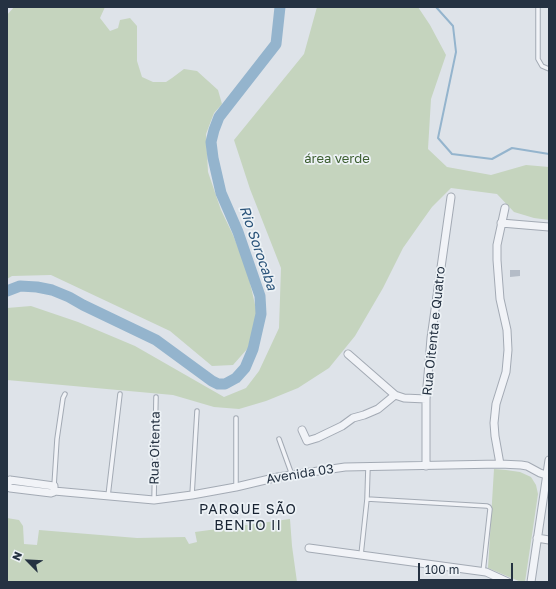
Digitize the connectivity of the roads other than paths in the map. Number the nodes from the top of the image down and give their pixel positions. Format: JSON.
{"nodes":[{"id":1,"x":538,"y":7,"type":"edge"},
{"id":2,"x":549,"y":69,"type":"edge"},
{"id":3,"x":451,"y":197,"type":"dead end"},
{"id":4,"x":505,"y":208,"type":"dead end"},
{"id":5,"x":501,"y":223,"type":"junction"},
{"id":6,"x":549,"y":227,"type":"edge"},
{"id":7,"x":348,"y":354,"type":"dead end"},
{"id":8,"x":65,"y":394,"type":"dead end"},
{"id":9,"x":120,"y":394,"type":"dead end"},
{"id":10,"x":395,"y":395,"type":"junction"},
{"id":11,"x":156,"y":397,"type":"dead end"},
{"id":12,"x":426,"y":399,"type":"junction"},
{"id":13,"x":197,"y":411,"type":"dead end"},
{"id":14,"x":236,"y":418,"type":"dead end"},
{"id":15,"x":302,"y":430,"type":"dead end"},
{"id":16,"x":279,"y":439,"type":"dead end"},
{"id":17,"x":549,"y":460,"type":"edge"},
{"id":18,"x":500,"y":464,"type":"junction"},
{"id":19,"x":426,"y":466,"type":"junction"},
{"id":20,"x":368,"y":467,"type":"junction"},
{"id":21,"x":534,"y":470,"type":"junction"},
{"id":22,"x":292,"y":475,"type":"junction"},
{"id":23,"x":548,"y":475,"type":"edge"},
{"id":24,"x":236,"y":487,"type":"junction"},
{"id":25,"x":54,"y":488,"type":"junction"},
{"id":26,"x":108,"y":496,"type":"junction"},
{"id":27,"x":192,"y":496,"type":"junction"},
{"id":28,"x":367,"y":499,"type":"junction"},
{"id":29,"x":154,"y":500,"type":"junction"},
{"id":30,"x":537,"y":538,"type":"junction"},
{"id":31,"x":549,"y":540,"type":"edge"},
{"id":32,"x":309,"y":548,"type":"dead end"},
{"id":33,"x":361,"y":555,"type":"junction"},
{"id":34,"x":483,"y":572,"type":"junction"},
{"id":35,"x":508,"y":582,"type":"edge"},
{"id":36,"x":530,"y":582,"type":"edge"}],
"edges":[{"from":1,"to":2,"type":"lane"},
{"from":3,"to":12,"type":"street","name":"Rua Oitenta e Quatro"},
{"from":4,"to":5,"type":"street"},
{"from":5,"to":6,"type":"street"},
{"from":5,"to":18,"type":"street"},
{"from":7,"to":10,"type":"street"},
{"from":8,"to":25,"type":"lane"},
{"from":9,"to":26,"type":"lane"},
{"from":10,"to":12,"type":"street"},
{"from":10,"to":15,"type":"street"},
{"from":11,"to":29,"type":"lane","name":"Rua Oitenta"},
{"from":12,"to":19,"type":"street","name":"Rua Oitenta e Quatro"},
{"from":13,"to":27,"type":"lane"},
{"from":14,"to":24,"type":"lane"},
{"from":16,"to":22,"type":"lane"},
{"from":17,"to":21,"type":"street"},
{"from":17,"to":23,"type":"street"},
{"from":18,"to":19,"type":"street","name":"Avenida 03"},
{"from":18,"to":21,"type":"street","name":"Avenida 03"},
{"from":19,"to":20,"type":"street","name":"Avenida 03"},
{"from":20,"to":22,"type":"street","name":"Avenida 03"},
{"from":20,"to":28,"type":"lane"},
{"from":21,"to":23,"type":"street","name":"Avenida 03"},
{"from":22,"to":24,"type":"street","name":"Avenida 03"},
{"from":23,"to":30,"type":"street"},
{"from":24,"to":27,"type":"street","name":"Avenida 03"},
{"from":25,"to":25,"type":"street"},
{"from":25,"to":26,"type":"street","name":"Avenida 03"},
{"from":26,"to":29,"type":"street","name":"Avenida 03"},
{"from":27,"to":29,"type":"street","name":"Avenida 03"},
{"from":28,"to":33,"type":"lane"},
{"from":28,"to":34,"type":"lane"},
{"from":30,"to":31,"type":"street"},
{"from":30,"to":36,"type":"street"},
{"from":32,"to":33,"type":"street"},
{"from":33,"to":34,"type":"street"},
{"from":34,"to":35,"type":"street"}]}
